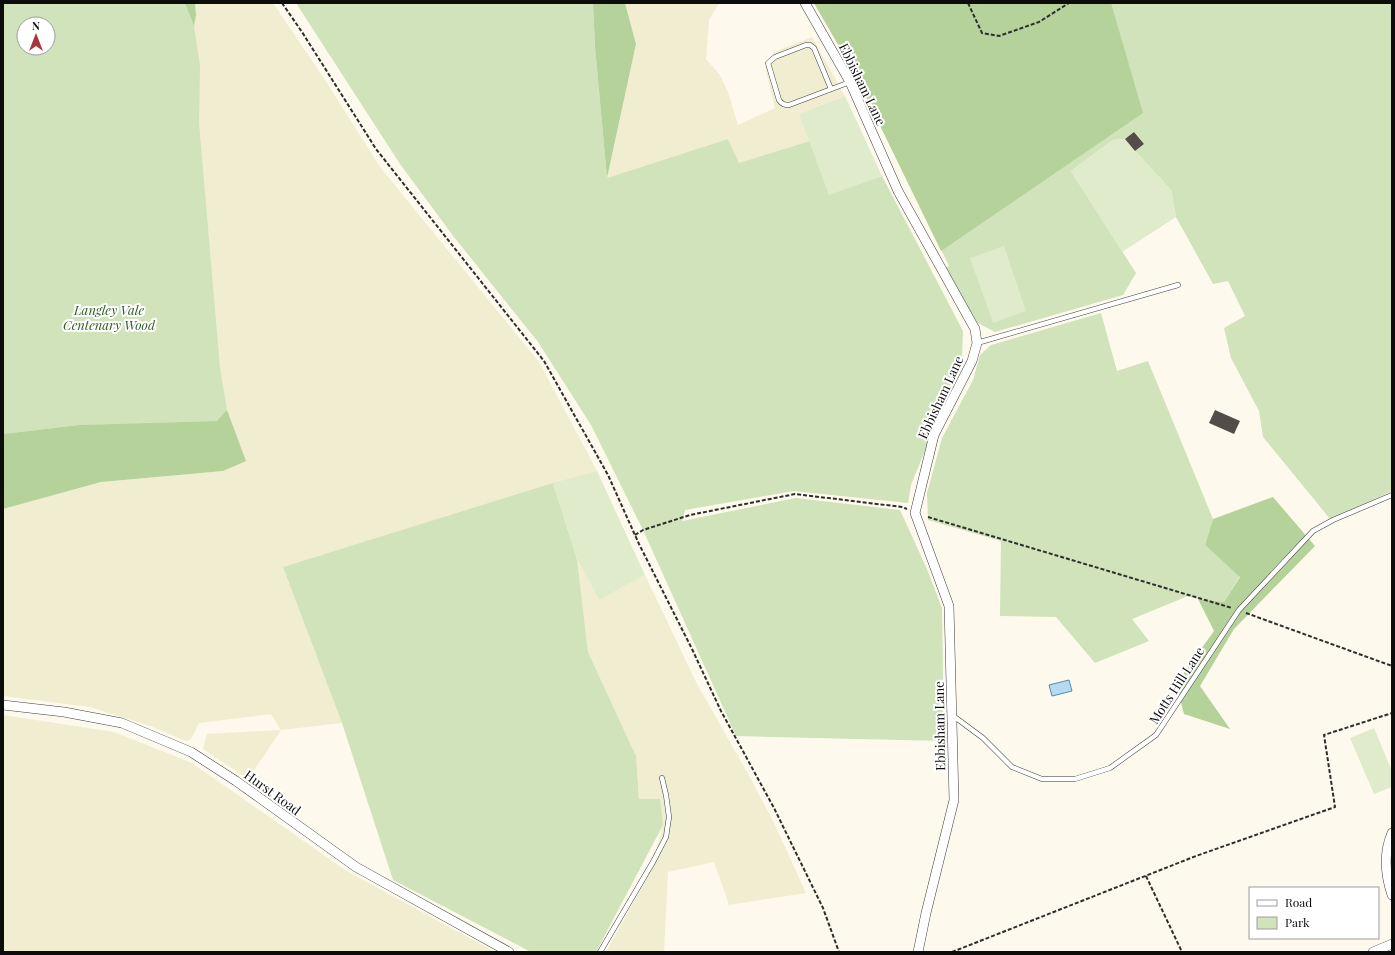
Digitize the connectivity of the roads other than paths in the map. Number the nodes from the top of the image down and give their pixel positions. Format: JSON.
{"nodes":[{"id":1,"x":805,"y":3,"type":"edge"},
{"id":2,"x":850,"y":82,"type":"junction"},
{"id":3,"x":831,"y":89,"type":"junction"},
{"id":4,"x":1178,"y":286,"type":"dead end"},
{"id":5,"x":977,"y":343,"type":"junction"},
{"id":6,"x":1392,"y":495,"type":"edge"},
{"id":7,"x":3,"y":704,"type":"edge"},
{"id":8,"x":952,"y":715,"type":"junction"},
{"id":9,"x":662,"y":778,"type":"dead end"},
{"id":10,"x":1392,"y":833,"type":"edge"},
{"id":11,"x":1392,"y":895,"type":"edge"},
{"id":12,"x":1392,"y":944,"type":"edge"},
{"id":13,"x":509,"y":952,"type":"edge"},
{"id":14,"x":600,"y":952,"type":"edge"},
{"id":15,"x":918,"y":952,"type":"edge"},
{"id":16,"x":1373,"y":952,"type":"edge"}],
"edges":[{"from":1,"to":2,"type":"street","name":"Ebbisham Lane"},
{"from":2,"to":3,"type":"lane"},
{"from":2,"to":5,"type":"street","name":"Ebbisham Lane"},
{"from":3,"to":3,"type":"lane"},
{"from":4,"to":5,"type":"lane"},
{"from":5,"to":8,"type":"street","name":"Ebbisham Lane"},
{"from":6,"to":8,"type":"lane","name":"Motts Hill Lane"},
{"from":7,"to":13,"type":"street","name":"Hurst Road"},
{"from":8,"to":15,"type":"street","name":"Ebbisham Lane"},
{"from":9,"to":14,"type":"lane"},
{"from":10,"to":11,"type":"street"},
{"from":12,"to":16,"type":"street"}]}
